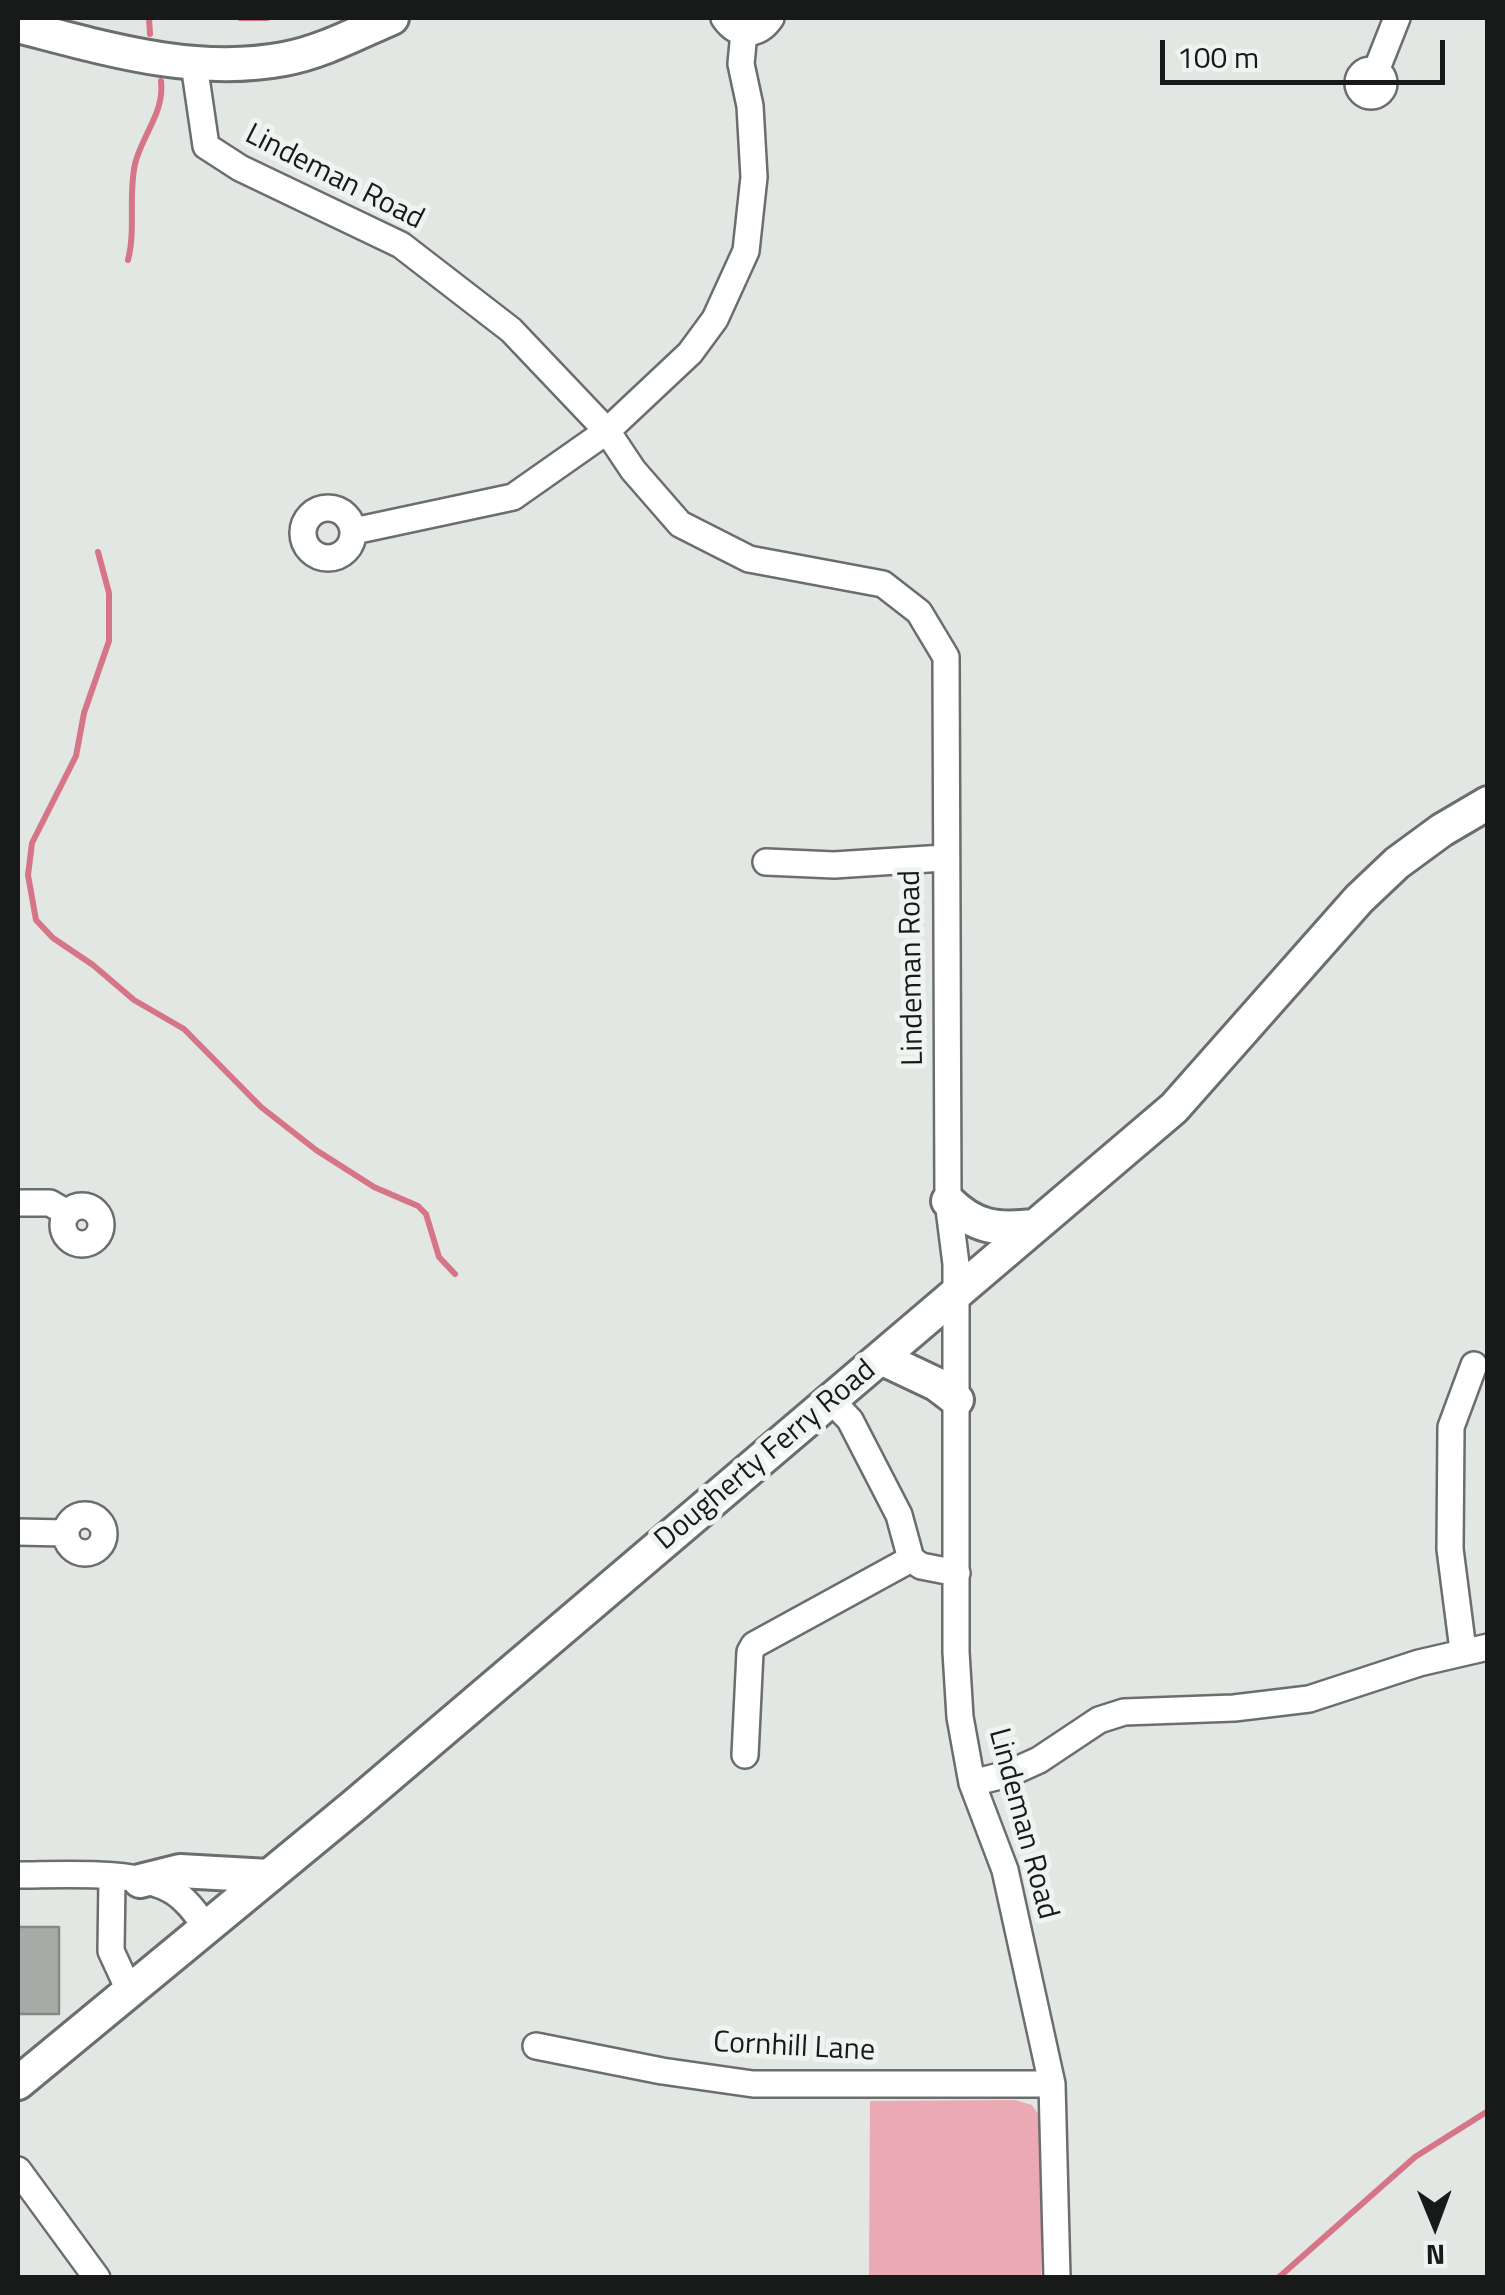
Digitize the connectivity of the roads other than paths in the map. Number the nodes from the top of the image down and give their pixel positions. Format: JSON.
{"nodes":[{"id":1,"x":392,"y":18,"type":"edge"},
{"id":2,"x":771,"y":18,"type":"edge"},
{"id":3,"x":1396,"y":18,"type":"edge"},
{"id":4,"x":734,"y":25,"type":"edge"},
{"id":5,"x":18,"y":26,"type":"edge"},
{"id":6,"x":194,"y":64,"type":"junction"},
{"id":7,"x":1376,"y":71,"type":"dead end"},
{"id":8,"x":606,"y":431,"type":"junction"},
{"id":9,"x":354,"y":531,"type":"dead end"},
{"id":10,"x":1488,"y":802,"type":"edge"},
{"id":11,"x":944,"y":858,"type":"junction"},
{"id":12,"x":766,"y":862,"type":"dead end"},
{"id":13,"x":948,"y":1202,"type":"junction"},
{"id":14,"x":18,"y":1203,"type":"edge"},
{"id":15,"x":67,"y":1213,"type":"dead end"},
{"id":16,"x":1034,"y":1226,"type":"junction"},
{"id":17,"x":956,"y":1294,"type":"junction"},
{"id":18,"x":881,"y":1358,"type":"junction"},
{"id":19,"x":1474,"y":1364,"type":"dead end"},
{"id":20,"x":831,"y":1400,"type":"junction"},
{"id":21,"x":957,"y":1400,"type":"junction"},
{"id":22,"x":18,"y":1532,"type":"edge"},
{"id":23,"x":66,"y":1533,"type":"dead end"},
{"id":24,"x":911,"y":1559,"type":"junction"},
{"id":25,"x":957,"y":1573,"type":"junction"},
{"id":26,"x":1476,"y":1648,"type":"edge"},
{"id":27,"x":745,"y":1755,"type":"dead end"},
{"id":28,"x":972,"y":1784,"type":"junction"},
{"id":29,"x":18,"y":1875,"type":"edge"},
{"id":30,"x":269,"y":1876,"type":"junction"},
{"id":31,"x":126,"y":1879,"type":"junction"},
{"id":32,"x":206,"y":1927,"type":"junction"},
{"id":33,"x":130,"y":1990,"type":"junction"},
{"id":34,"x":536,"y":2046,"type":"dead end"},
{"id":35,"x":18,"y":2083,"type":"edge"},
{"id":36,"x":1052,"y":2084,"type":"junction"},
{"id":37,"x":18,"y":2170,"type":"edge"},
{"id":38,"x":97,"y":2278,"type":"edge"},
{"id":39,"x":1057,"y":2278,"type":"edge"}],
"edges":[{"from":1,"to":6,"type":"main road"},
{"from":2,"to":4,"type":"street"},
{"from":3,"to":7,"type":"street"},
{"from":4,"to":8,"type":"street"},
{"from":5,"to":6,"type":"main road"},
{"from":6,"to":8,"type":"street","name":"Lindeman Road"},
{"from":8,"to":9,"type":"street"},
{"from":8,"to":11,"type":"street","name":"Lindeman Road"},
{"from":10,"to":16,"type":"main road","name":"Dougherty Ferry Road"},
{"from":11,"to":12,"type":"street"},
{"from":11,"to":13,"type":"street","name":"Lindeman Road"},
{"from":13,"to":16,"type":"main road"},
{"from":13,"to":17,"type":"street","name":"Lindeman Road"},
{"from":14,"to":15,"type":"street"},
{"from":16,"to":17,"type":"main road","name":"Dougherty Ferry Road"},
{"from":17,"to":18,"type":"main road","name":"Dougherty Ferry Road"},
{"from":17,"to":21,"type":"street","name":"Lindeman Road"},
{"from":18,"to":20,"type":"main road","name":"Dougherty Ferry Road"},
{"from":18,"to":21,"type":"main road"},
{"from":19,"to":26,"type":"street"},
{"from":20,"to":24,"type":"street"},
{"from":20,"to":30,"type":"main road","name":"Dougherty Ferry Road"},
{"from":21,"to":25,"type":"street","name":"Lindeman Road"},
{"from":22,"to":23,"type":"street"},
{"from":24,"to":25,"type":"street"},
{"from":24,"to":27,"type":"street"},
{"from":25,"to":28,"type":"street","name":"Lindeman Road"},
{"from":26,"to":28,"type":"street"},
{"from":28,"to":36,"type":"street","name":"Lindeman Road"},
{"from":29,"to":31,"type":"street"},
{"from":30,"to":31,"type":"main road"},
{"from":30,"to":32,"type":"main road","name":"Dougherty Ferry Road"},
{"from":31,"to":32,"type":"street"},
{"from":31,"to":33,"type":"street"},
{"from":32,"to":33,"type":"main road","name":"Dougherty Ferry Road"},
{"from":33,"to":35,"type":"main road","name":"Dougherty Ferry Road"},
{"from":34,"to":36,"type":"street","name":"Cornhill Lane"},
{"from":36,"to":39,"type":"street","name":"Lindeman Road"},
{"from":37,"to":38,"type":"street"}]}
